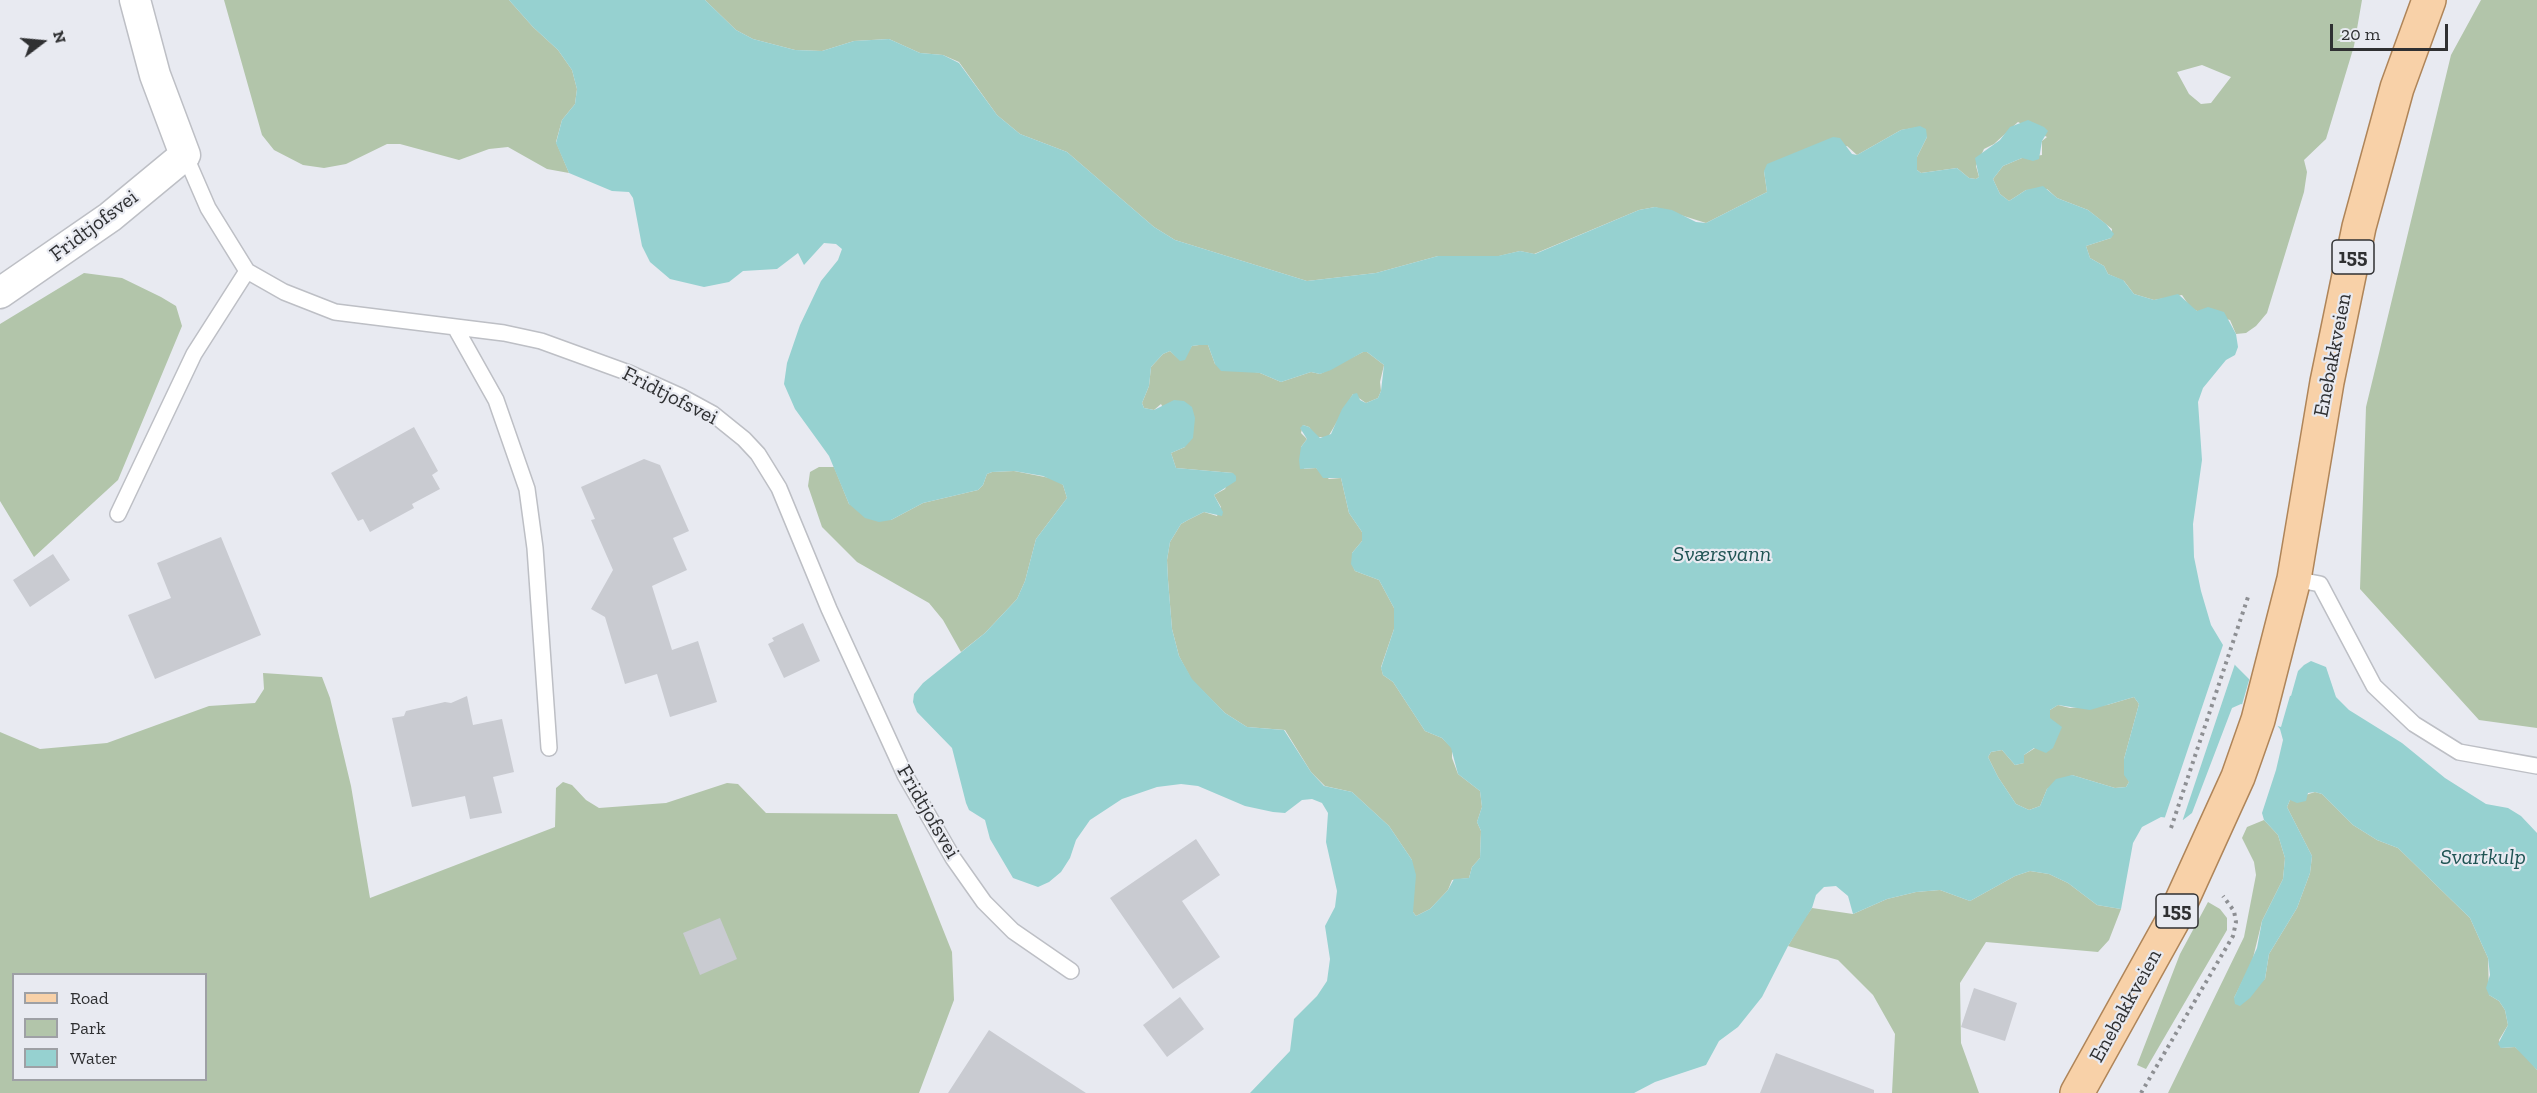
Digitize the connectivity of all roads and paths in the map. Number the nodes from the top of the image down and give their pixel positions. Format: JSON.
{"nodes":[{"id":1,"x":135,"y":0,"type":"edge"},
{"id":2,"x":2429,"y":0,"type":"edge"},
{"id":3,"x":185,"y":155,"type":"junction"},
{"id":4,"x":247,"y":271,"type":"junction"},
{"id":5,"x":0,"y":294,"type":"edge"},
{"id":6,"x":455,"y":327,"type":"junction"},
{"id":7,"x":118,"y":514,"type":"dead end"},
{"id":8,"x":2294,"y":579,"type":"junction"},
{"id":9,"x":2236,"y":634,"type":"dead end"},
{"id":10,"x":549,"y":748,"type":"dead end"},
{"id":11,"x":2537,"y":766,"type":"edge"},
{"id":12,"x":2173,"y":823,"type":"dead end"},
{"id":13,"x":2216,"y":889,"type":"dead end"},
{"id":14,"x":1071,"y":971,"type":"dead end"},
{"id":15,"x":2077,"y":1093,"type":"edge"},
{"id":16,"x":2141,"y":1093,"type":"edge"}],
"edges":[{"from":1,"to":3,"type":"street","name":"Fridtjofsvei"},
{"from":2,"to":8,"type":"main road","name":"Enebakkveien","number":"155"},
{"from":3,"to":4,"type":"lane","name":"Fridtjofsvei"},
{"from":3,"to":5,"type":"street","name":"Fridtjofsvei"},
{"from":4,"to":6,"type":"lane","name":"Fridtjofsvei"},
{"from":4,"to":7,"type":"lane"},
{"from":6,"to":10,"type":"lane"},
{"from":6,"to":14,"type":"lane","name":"Fridtjofsvei"},
{"from":8,"to":11,"type":"lane"},
{"from":8,"to":15,"type":"main road","name":"Enebakkveien","number":"155"},
{"from":9,"to":12,"type":"path"},
{"from":13,"to":16,"type":"path"}]}
